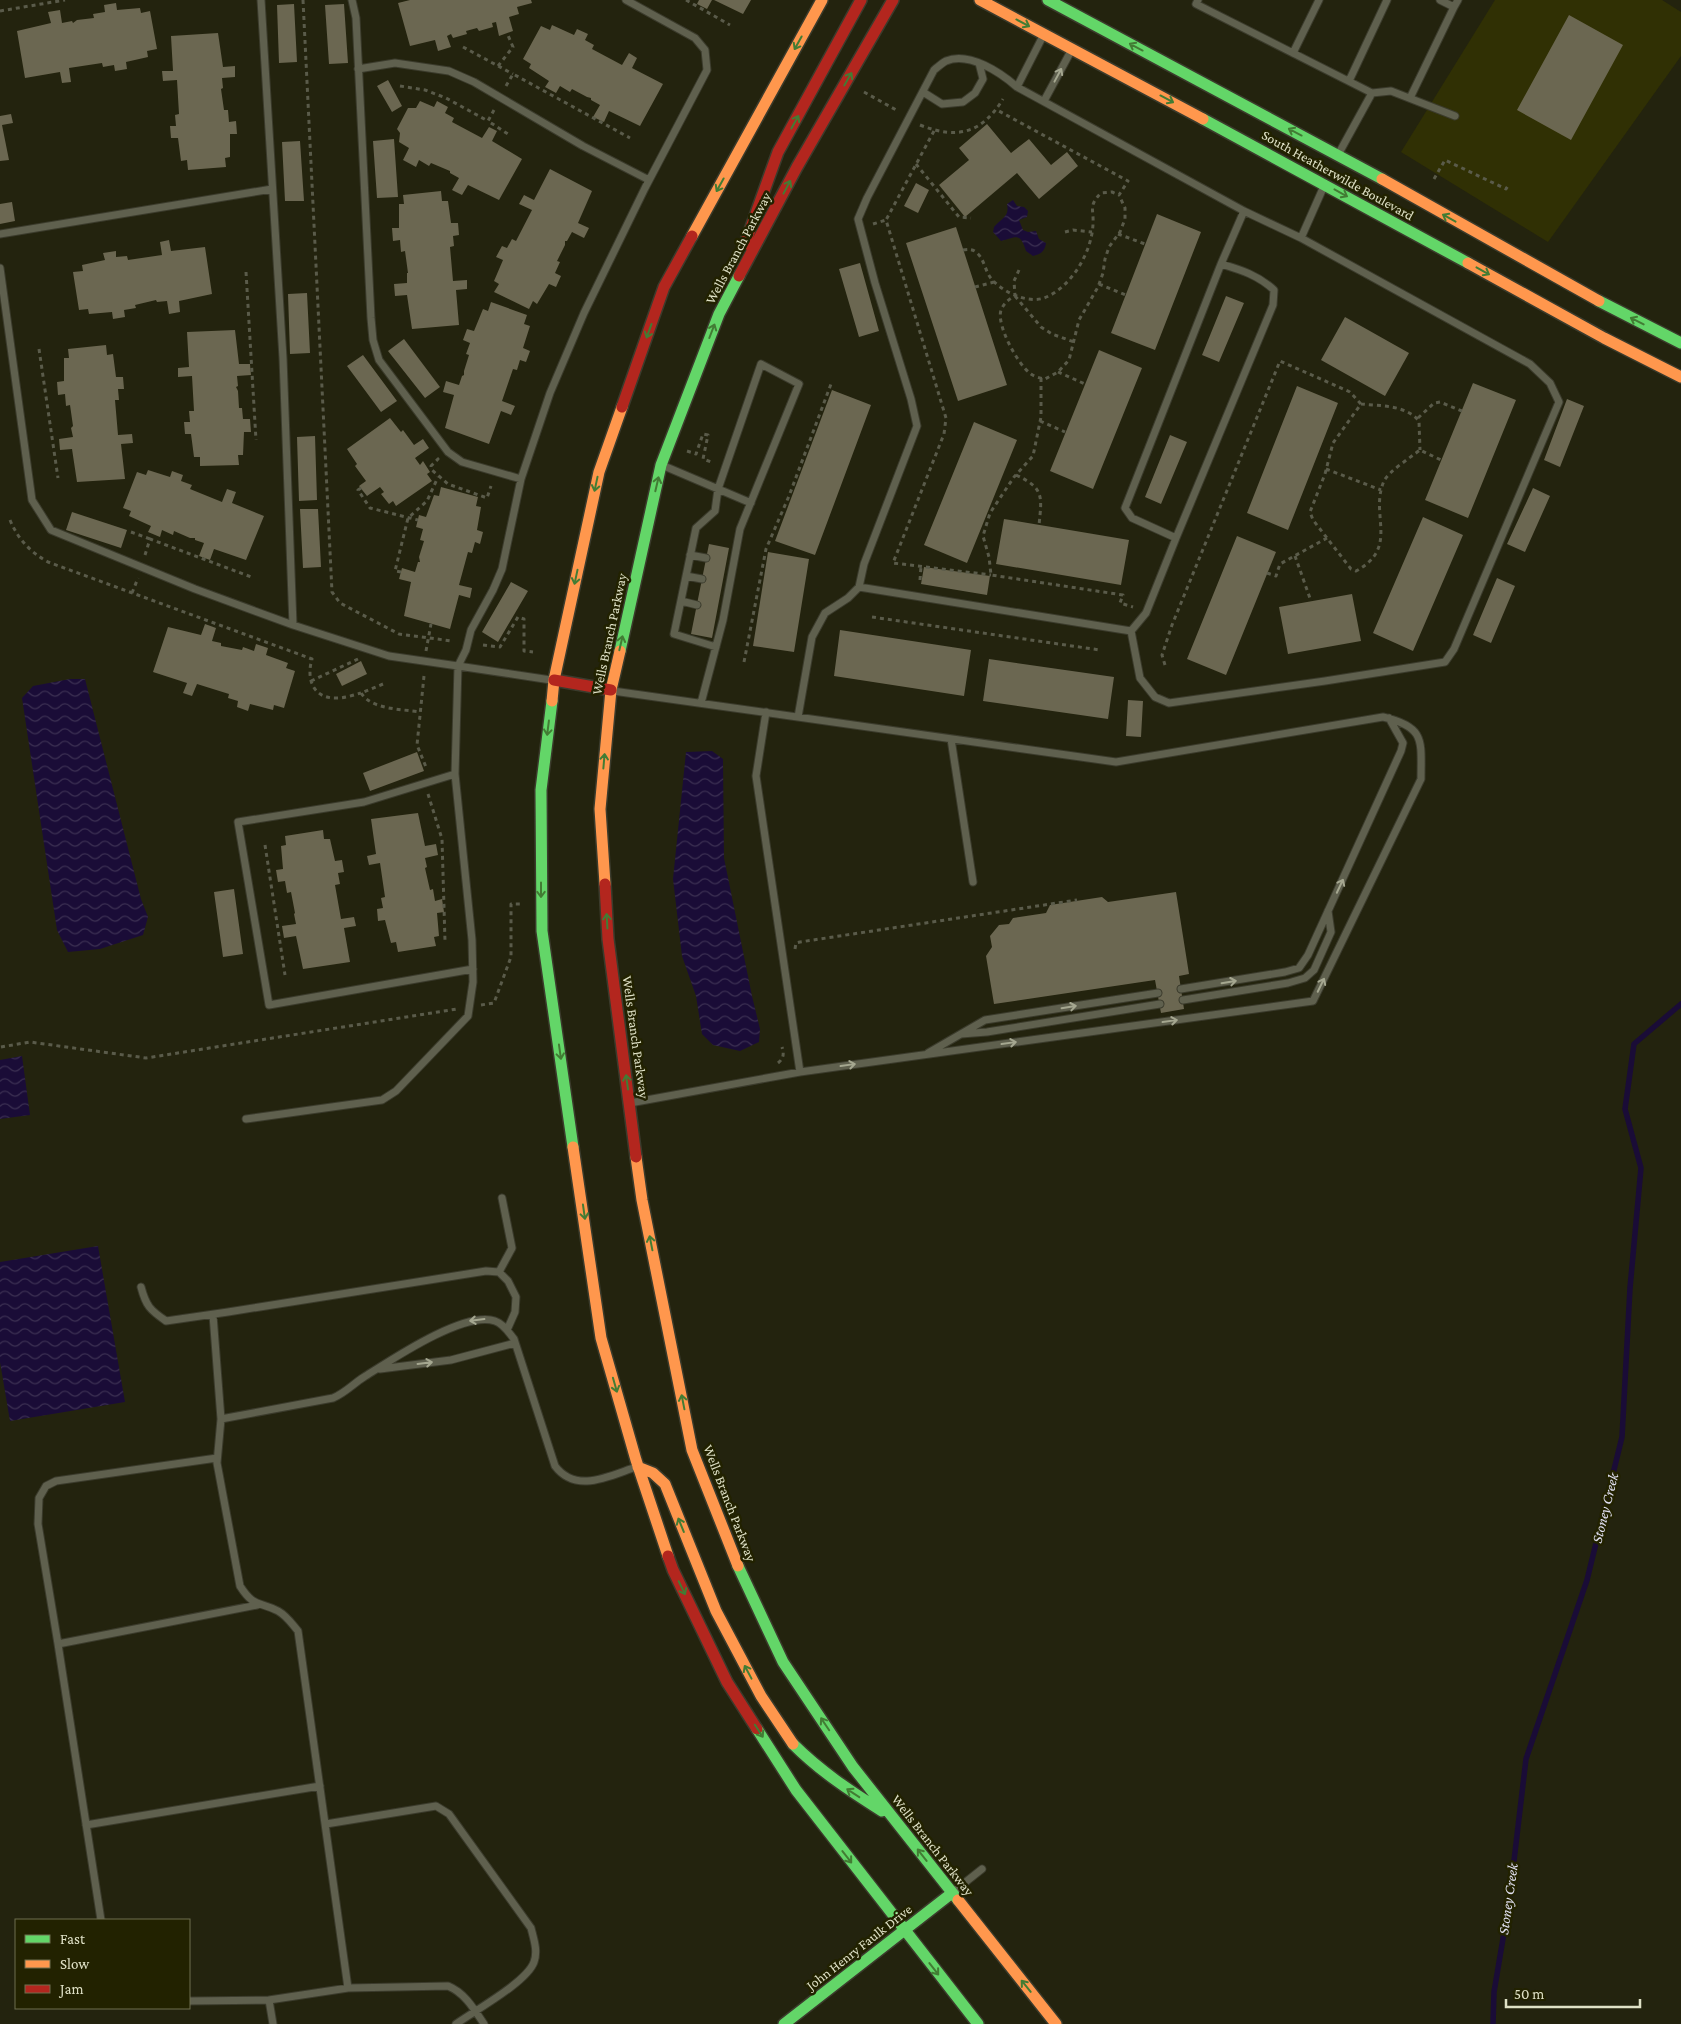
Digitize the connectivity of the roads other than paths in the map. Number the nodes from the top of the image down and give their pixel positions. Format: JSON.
{"nodes":[{"id":1,"x":261,"y":0,"type":"edge"},
{"id":2,"x":352,"y":0,"type":"edge"},
{"id":3,"x":626,"y":0,"type":"edge"},
{"id":4,"x":822,"y":0,"type":"edge"},
{"id":5,"x":861,"y":0,"type":"edge"},
{"id":6,"x":893,"y":0,"type":"edge"},
{"id":7,"x":980,"y":0,"type":"edge"},
{"id":8,"x":1048,"y":0,"type":"edge"},
{"id":9,"x":1198,"y":0,"type":"edge"},
{"id":10,"x":1319,"y":0,"type":"edge"},
{"id":11,"x":1387,"y":0,"type":"edge"},
{"id":12,"x":1440,"y":0,"type":"edge"},
{"id":13,"x":1456,"y":4,"type":"edge"},
{"id":14,"x":1044,"y":34,"type":"junction"},
{"id":15,"x":1072,"y":49,"type":"junction"},
{"id":16,"x":1293,"y":53,"type":"junction"},
{"id":17,"x":978,"y":63,"type":"junction"},
{"id":18,"x":358,"y":69,"type":"junction"},
{"id":19,"x":1349,"y":82,"type":"junction"},
{"id":20,"x":1016,"y":87,"type":"junction"},
{"id":21,"x":923,"y":92,"type":"junction"},
{"id":22,"x":1372,"y":93,"type":"junction"},
{"id":23,"x":1410,"y":98,"type":"junction"},
{"id":24,"x":1044,"y":101,"type":"junction"},
{"id":25,"x":1455,"y":116,"type":"dead end"},
{"id":26,"x":1336,"y":159,"type":"junction"},
{"id":27,"x":649,"y":180,"type":"junction"},
{"id":28,"x":1326,"y":180,"type":"junction"},
{"id":29,"x":272,"y":189,"type":"junction"},
{"id":30,"x":1244,"y":211,"type":"junction"},
{"id":31,"x":0,"y":234,"type":"edge"},
{"id":32,"x":1301,"y":238,"type":"junction"},
{"id":33,"x":1221,"y":264,"type":"junction"},
{"id":34,"x":0,"y":268,"type":"edge"},
{"id":35,"x":719,"y":314,"type":"junction"},
{"id":36,"x":1681,"y":343,"type":"edge"},
{"id":37,"x":1681,"y":377,"type":"edge"},
{"id":38,"x":662,"y":465,"type":"junction"},
{"id":39,"x":521,"y":479,"type":"junction"},
{"id":40,"x":718,"y":489,"type":"junction"},
{"id":41,"x":751,"y":503,"type":"junction"},
{"id":42,"x":1176,"y":538,"type":"junction"},
{"id":43,"x":690,"y":555,"type":"junction"},
{"id":44,"x":706,"y":558,"type":"dead end"},
{"id":45,"x":686,"y":576,"type":"junction"},
{"id":46,"x":702,"y":579,"type":"dead end"},
{"id":47,"x":859,"y":587,"type":"junction"},
{"id":48,"x":681,"y":601,"type":"junction"},
{"id":49,"x":697,"y":604,"type":"dead end"},
{"id":50,"x":293,"y":625,"type":"junction"},
{"id":51,"x":1131,"y":631,"type":"junction"},
{"id":52,"x":716,"y":647,"type":"junction"},
{"id":53,"x":458,"y":666,"type":"junction"},
{"id":54,"x":554,"y":680,"type":"junction"},
{"id":55,"x":610,"y":690,"type":"junction"},
{"id":56,"x":701,"y":703,"type":"junction"},
{"id":57,"x":766,"y":712,"type":"junction"},
{"id":58,"x":798,"y":717,"type":"junction"},
{"id":59,"x":1389,"y":718,"type":"junction"},
{"id":60,"x":951,"y":739,"type":"junction"},
{"id":61,"x":455,"y":774,"type":"junction"},
{"id":62,"x":973,"y":882,"type":"dead end"},
{"id":63,"x":1328,"y":910,"type":"junction"},
{"id":64,"x":473,"y":969,"type":"junction"},
{"id":65,"x":1181,"y":989,"type":"dead end"},
{"id":66,"x":1158,"y":993,"type":"dead end"},
{"id":67,"x":1183,"y":1000,"type":"dead end"},
{"id":68,"x":1160,"y":1004,"type":"dead end"},
{"id":69,"x":958,"y":1034,"type":"junction"},
{"id":70,"x":925,"y":1054,"type":"junction"},
{"id":71,"x":800,"y":1072,"type":"junction"},
{"id":72,"x":629,"y":1103,"type":"junction"},
{"id":73,"x":246,"y":1120,"type":"dead end"},
{"id":74,"x":502,"y":1198,"type":"dead end"},
{"id":75,"x":499,"y":1272,"type":"junction"},
{"id":76,"x":141,"y":1287,"type":"dead end"},
{"id":77,"x":213,"y":1314,"type":"junction"},
{"id":78,"x":507,"y":1330,"type":"junction"},
{"id":79,"x":515,"y":1343,"type":"junction"},
{"id":80,"x":377,"y":1369,"type":"junction"},
{"id":81,"x":221,"y":1419,"type":"junction"},
{"id":82,"x":217,"y":1458,"type":"junction"},
{"id":83,"x":638,"y":1467,"type":"junction"},
{"id":84,"x":257,"y":1605,"type":"junction"},
{"id":85,"x":58,"y":1644,"type":"junction"},
{"id":86,"x":320,"y":1786,"type":"junction"},
{"id":87,"x":894,"y":1819,"type":"junction"},
{"id":88,"x":326,"y":1824,"type":"junction"},
{"id":89,"x":86,"y":1825,"type":"junction"},
{"id":90,"x":982,"y":1869,"type":"dead end"},
{"id":91,"x":952,"y":1893,"type":"junction"},
{"id":92,"x":101,"y":1919,"type":"edge"},
{"id":93,"x":904,"y":1931,"type":"junction"},
{"id":94,"x":348,"y":1988,"type":"junction"},
{"id":95,"x":269,"y":2000,"type":"junction"},
{"id":96,"x":190,"y":2001,"type":"edge"},
{"id":97,"x":475,"y":2011,"type":"junction"},
{"id":98,"x":272,"y":2024,"type":"edge"},
{"id":99,"x":456,"y":2024,"type":"edge"},
{"id":100,"x":484,"y":2024,"type":"edge"},
{"id":101,"x":784,"y":2024,"type":"edge"},
{"id":102,"x":978,"y":2024,"type":"edge"},
{"id":103,"x":1056,"y":2024,"type":"edge"}],
"edges":[{"from":1,"to":29,"type":"lane"},
{"from":2,"to":18,"type":"lane"},
{"from":3,"to":27,"type":"lane"},
{"from":4,"to":54,"type":"main road","one_way":true},
{"from":35,"to":5,"type":"main road","one_way":true},
{"from":35,"to":6,"type":"main road","name":"Wells Branch Parkway","one_way":true},
{"from":7,"to":14,"type":"main road","name":"South Heatherwilde Boulevard","one_way":true},
{"from":26,"to":8,"type":"main road","name":"South Heatherwilde Boulevard","one_way":true},
{"from":9,"to":16,"type":"lane"},
{"from":10,"to":16,"type":"lane"},
{"from":11,"to":19,"type":"lane"},
{"from":12,"to":13,"type":"lane"},
{"from":13,"to":23,"type":"lane"},
{"from":14,"to":15,"type":"main road","name":"South Heatherwilde Boulevard"},
{"from":14,"to":20,"type":"lane"},
{"from":24,"to":15,"type":"lane","one_way":true},
{"from":15,"to":28,"type":"main road","name":"South Heatherwilde Boulevard","one_way":true},
{"from":16,"to":19,"type":"lane"},
{"from":17,"to":20,"type":"lane"},
{"from":17,"to":21,"type":"lane"},
{"from":17,"to":21,"type":"lane"},
{"from":18,"to":27,"type":"lane"},
{"from":18,"to":39,"type":"lane"},
{"from":19,"to":22,"type":"lane"},
{"from":20,"to":24,"type":"lane"},
{"from":21,"to":47,"type":"lane"},
{"from":22,"to":23,"type":"lane"},
{"from":22,"to":26,"type":"lane"},
{"from":23,"to":25,"type":"lane"},
{"from":24,"to":30,"type":"lane"},
{"from":36,"to":26,"type":"main road","name":"South Heatherwilde Boulevard","one_way":true},
{"from":27,"to":39,"type":"lane"},
{"from":28,"to":32,"type":"lane"},
{"from":28,"to":37,"type":"main road","name":"South Heatherwilde Boulevard","one_way":true},
{"from":29,"to":31,"type":"lane"},
{"from":29,"to":50,"type":"lane"},
{"from":30,"to":32,"type":"lane"},
{"from":30,"to":33,"type":"lane"},
{"from":32,"to":51,"type":"lane"},
{"from":33,"to":42,"type":"lane"},
{"from":33,"to":42,"type":"lane"},
{"from":34,"to":50,"type":"lane"},
{"from":38,"to":35,"type":"main road","name":"Wells Branch Parkway","one_way":true},
{"from":38,"to":40,"type":"lane"},
{"from":55,"to":38,"type":"main road","name":"Wells Branch Parkway","one_way":true},
{"from":39,"to":53,"type":"lane"},
{"from":40,"to":41,"type":"lane"},
{"from":40,"to":41,"type":"lane"},
{"from":40,"to":43,"type":"lane"},
{"from":41,"to":52,"type":"lane"},
{"from":42,"to":51,"type":"lane"},
{"from":43,"to":44,"type":"lane"},
{"from":43,"to":45,"type":"lane"},
{"from":45,"to":46,"type":"lane"},
{"from":45,"to":48,"type":"lane"},
{"from":47,"to":51,"type":"lane"},
{"from":47,"to":58,"type":"lane"},
{"from":48,"to":49,"type":"lane"},
{"from":48,"to":52,"type":"lane"},
{"from":50,"to":53,"type":"lane"},
{"from":52,"to":56,"type":"lane"},
{"from":53,"to":54,"type":"lane"},
{"from":53,"to":61,"type":"lane"},
{"from":54,"to":55,"type":"main road"},
{"from":54,"to":83,"type":"main road","one_way":true},
{"from":55,"to":56,"type":"lane"},
{"from":72,"to":55,"type":"main road","name":"Wells Branch Parkway","one_way":true},
{"from":56,"to":57,"type":"lane"},
{"from":57,"to":58,"type":"lane"},
{"from":57,"to":71,"type":"lane"},
{"from":58,"to":60,"type":"lane"},
{"from":59,"to":60,"type":"lane"},
{"from":63,"to":59,"type":"lane","one_way":true},
{"from":70,"to":59,"type":"lane","one_way":true},
{"from":60,"to":62,"type":"lane"},
{"from":61,"to":64,"type":"lane"},
{"from":61,"to":64,"type":"lane"},
{"from":65,"to":63,"type":"lane","one_way":true},
{"from":63,"to":67,"type":"lane"},
{"from":64,"to":73,"type":"lane"},
{"from":69,"to":66,"type":"lane","one_way":true},
{"from":68,"to":69,"type":"lane"},
{"from":69,"to":70,"type":"lane"},
{"from":71,"to":70,"type":"lane","one_way":true},
{"from":71,"to":72,"type":"lane"},
{"from":87,"to":72,"type":"main road","name":"Wells Branch Parkway","one_way":true},
{"from":74,"to":75,"type":"lane"},
{"from":75,"to":77,"type":"lane"},
{"from":75,"to":78,"type":"lane"},
{"from":76,"to":77,"type":"lane"},
{"from":77,"to":81,"type":"lane"},
{"from":78,"to":79,"type":"lane"},
{"from":78,"to":80,"type":"lane","one_way":true},
{"from":80,"to":79,"type":"lane","one_way":true},
{"from":79,"to":83,"type":"lane"},
{"from":80,"to":81,"type":"lane"},
{"from":81,"to":82,"type":"lane"},
{"from":82,"to":84,"type":"lane"},
{"from":82,"to":85,"type":"lane"},
{"from":87,"to":83,"type":"main road","one_way":true},
{"from":83,"to":93,"type":"main road","one_way":true},
{"from":84,"to":85,"type":"lane"},
{"from":84,"to":86,"type":"lane"},
{"from":85,"to":89,"type":"lane"},
{"from":86,"to":88,"type":"lane"},
{"from":86,"to":89,"type":"lane"},
{"from":91,"to":87,"type":"main road","name":"Wells Branch Parkway","one_way":true},
{"from":88,"to":94,"type":"lane"},
{"from":88,"to":97,"type":"lane"},
{"from":89,"to":92,"type":"lane"},
{"from":90,"to":91,"type":"lane"},
{"from":91,"to":93,"type":"main road","name":"John Henry Faulk Drive"},
{"from":103,"to":91,"type":"main road","name":"Wells Branch Parkway","one_way":true},
{"from":93,"to":101,"type":"main road","name":"John Henry Faulk Drive"},
{"from":93,"to":102,"type":"main road","one_way":true},
{"from":94,"to":95,"type":"lane"},
{"from":94,"to":97,"type":"lane"},
{"from":95,"to":96,"type":"lane"},
{"from":95,"to":98,"type":"lane"},
{"from":97,"to":99,"type":"lane"},
{"from":97,"to":100,"type":"lane"}]}
